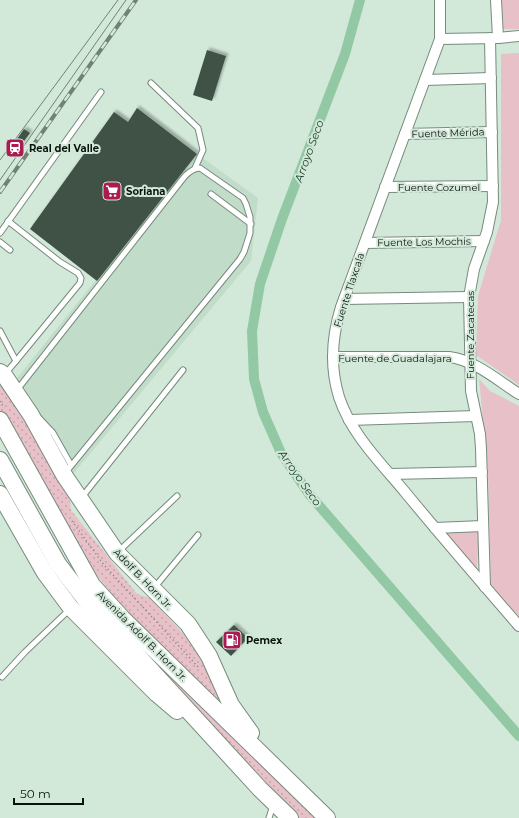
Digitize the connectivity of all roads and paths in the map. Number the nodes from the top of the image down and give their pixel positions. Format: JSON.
{"nodes":[{"id":1,"x":440,"y":0,"type":"edge"},
{"id":2,"x":496,"y":0,"type":"edge"},
{"id":3,"x":519,"y":36,"type":"edge"},
{"id":4,"x":440,"y":38,"type":"junction"},
{"id":5,"x":494,"y":38,"type":"junction"},
{"id":6,"x":491,"y":78,"type":"junction"},
{"id":7,"x":425,"y":80,"type":"junction"},
{"id":8,"x":151,"y":83,"type":"dead end"},
{"id":9,"x":102,"y":92,"type":"dead end"},
{"id":10,"x":492,"y":132,"type":"junction"},
{"id":11,"x":405,"y":134,"type":"junction"},
{"id":12,"x":195,"y":168,"type":"junction"},
{"id":13,"x":493,"y":186,"type":"junction"},
{"id":14,"x":385,"y":187,"type":"junction"},
{"id":15,"x":211,"y":194,"type":"dead end"},
{"id":16,"x":8,"y":221,"type":"junction"},
{"id":17,"x":250,"y":224,"type":"junction"},
{"id":18,"x":0,"y":233,"type":"edge"},
{"id":19,"x":484,"y":241,"type":"junction"},
{"id":20,"x":0,"y":242,"type":"edge"},
{"id":21,"x":365,"y":243,"type":"junction"},
{"id":22,"x":10,"y":250,"type":"dead end"},
{"id":23,"x":469,"y":297,"type":"junction"},
{"id":24,"x":344,"y":299,"type":"junction"},
{"id":25,"x":0,"y":331,"type":"edge"},
{"id":26,"x":334,"y":357,"type":"junction"},
{"id":27,"x":16,"y":360,"type":"junction"},
{"id":28,"x":469,"y":362,"type":"junction"},
{"id":29,"x":183,"y":370,"type":"dead end"},
{"id":30,"x":2,"y":374,"type":"edge"},
{"id":31,"x":15,"y":392,"type":"junction"},
{"id":32,"x":519,"y":394,"type":"edge"},
{"id":33,"x":476,"y":416,"type":"junction"},
{"id":34,"x":0,"y":420,"type":"edge"},
{"id":35,"x":349,"y":420,"type":"junction"},
{"id":36,"x":0,"y":460,"type":"edge"},
{"id":37,"x":67,"y":470,"type":"junction"},
{"id":38,"x":482,"y":472,"type":"junction"},
{"id":39,"x":390,"y":474,"type":"junction"},
{"id":40,"x":0,"y":494,"type":"edge"},
{"id":41,"x":177,"y":496,"type":"dead end"},
{"id":42,"x":80,"y":500,"type":"junction"},
{"id":43,"x":483,"y":526,"type":"junction"},
{"id":44,"x":435,"y":528,"type":"junction"},
{"id":45,"x":198,"y":535,"type":"dead end"},
{"id":46,"x":117,"y":553,"type":"junction"},
{"id":47,"x":485,"y":587,"type":"junction"},
{"id":48,"x":153,"y":589,"type":"junction"},
{"id":49,"x":71,"y":608,"type":"junction"},
{"id":50,"x":519,"y":626,"type":"edge"},
{"id":51,"x":2,"y":677,"type":"dead end"},
{"id":52,"x":291,"y":782,"type":"junction"},
{"id":53,"x":260,"y":789,"type":"junction"},
{"id":54,"x":274,"y":802,"type":"junction"},
{"id":55,"x":269,"y":818,"type":"edge"},
{"id":56,"x":290,"y":818,"type":"edge"},
{"id":57,"x":327,"y":818,"type":"edge"}],
"edges":[{"from":1,"to":4,"type":"street","name":"Fuente Tlaxcala"},
{"from":2,"to":5,"type":"street","name":"Fuente Zacatecas"},
{"from":3,"to":5,"type":"street"},
{"from":4,"to":5,"type":"street"},
{"from":4,"to":7,"type":"street","name":"Fuente Tlaxcala"},
{"from":5,"to":6,"type":"street","name":"Fuente Zacatecas"},
{"from":6,"to":7,"type":"street"},
{"from":6,"to":10,"type":"street","name":"Fuente Zacatecas"},
{"from":7,"to":11,"type":"street","name":"Fuente Tlaxcala"},
{"from":8,"to":12,"type":"lane"},
{"from":9,"to":16,"type":"lane"},
{"from":10,"to":11,"type":"street","name":"Fuente Mérida"},
{"from":10,"to":13,"type":"street","name":"Fuente Zacatecas"},
{"from":11,"to":14,"type":"street","name":"Fuente Tlaxcala"},
{"from":12,"to":17,"type":"lane"},
{"from":12,"to":31,"type":"lane"},
{"from":13,"to":14,"type":"street","name":"Fuente Cozumel"},
{"from":13,"to":19,"type":"street","name":"Fuente Zacatecas"},
{"from":14,"to":21,"type":"street","name":"Fuente Tlaxcala"},
{"from":15,"to":17,"type":"lane"},
{"from":16,"to":18,"type":"lane"},
{"from":16,"to":27,"type":"lane"},
{"from":17,"to":37,"type":"lane"},
{"from":19,"to":21,"type":"street","name":"Fuente Los Mochis"},
{"from":19,"to":23,"type":"street","name":"Fuente Zacatecas"},
{"from":20,"to":22,"type":"lane"},
{"from":21,"to":24,"type":"street","name":"Fuente Tlaxcala"},
{"from":23,"to":24,"type":"street"},
{"from":23,"to":28,"type":"street","name":"Fuente Zacatecas"},
{"from":24,"to":26,"type":"street","name":"Fuente Tlaxcala"},
{"from":25,"to":27,"type":"lane"},
{"from":26,"to":28,"type":"street","name":"Fuente de Guadalajara"},
{"from":26,"to":35,"type":"street","name":"Fuente Tlaxcala"},
{"from":27,"to":30,"type":"lane"},
{"from":28,"to":32,"type":"street","name":"Fuente de Guadalajara"},
{"from":28,"to":33,"type":"street","name":"Fuente Zacatecas"},
{"from":29,"to":42,"type":"lane"},
{"from":30,"to":31,"type":"main road","name":"Adolf B. Horn Jr."},
{"from":31,"to":37,"type":"main road","name":"Adolf B. Horn Jr."},
{"from":33,"to":35,"type":"street"},
{"from":33,"to":38,"type":"street","name":"Fuente Zacatecas"},
{"from":34,"to":52,"type":"main road","name":"Avenida Adolf B. Horn Jr."},
{"from":35,"to":39,"type":"street","name":"Fuente Tlaxcala"},
{"from":36,"to":53,"type":"main road","name":"Avenida Adolf B. Horn Jr."},
{"from":37,"to":42,"type":"main road","name":"Adolf B. Horn Jr."},
{"from":38,"to":39,"type":"street"},
{"from":38,"to":43,"type":"street","name":"Fuente Zacatecas"},
{"from":39,"to":44,"type":"street","name":"Fuente Tlaxcala"},
{"from":40,"to":49,"type":"main road"},
{"from":41,"to":46,"type":"lane"},
{"from":42,"to":46,"type":"main road","name":"Adolf B. Horn Jr."},
{"from":43,"to":44,"type":"street"},
{"from":43,"to":47,"type":"street","name":"Fuente Zacatecas"},
{"from":44,"to":47,"type":"street","name":"Fuente Tlaxcala"},
{"from":45,"to":48,"type":"lane"},
{"from":46,"to":48,"type":"main road","name":"Adolf B. Horn Jr."},
{"from":47,"to":50,"type":"street","name":"Fuente Tlaxcala"},
{"from":48,"to":52,"type":"main road","name":"Adolf B. Horn Jr."},
{"from":49,"to":51,"type":"lane"},
{"from":49,"to":53,"type":"main road"},
{"from":52,"to":57,"type":"main road","name":"Avenida Adolf B. Horn Jr."},
{"from":53,"to":54,"type":"main road","name":"Avenida Adolf B. Horn Jr."},
{"from":54,"to":55,"type":"lane"},
{"from":54,"to":56,"type":"main road","name":"Avenida Adolf B. Horn Jr."}]}
